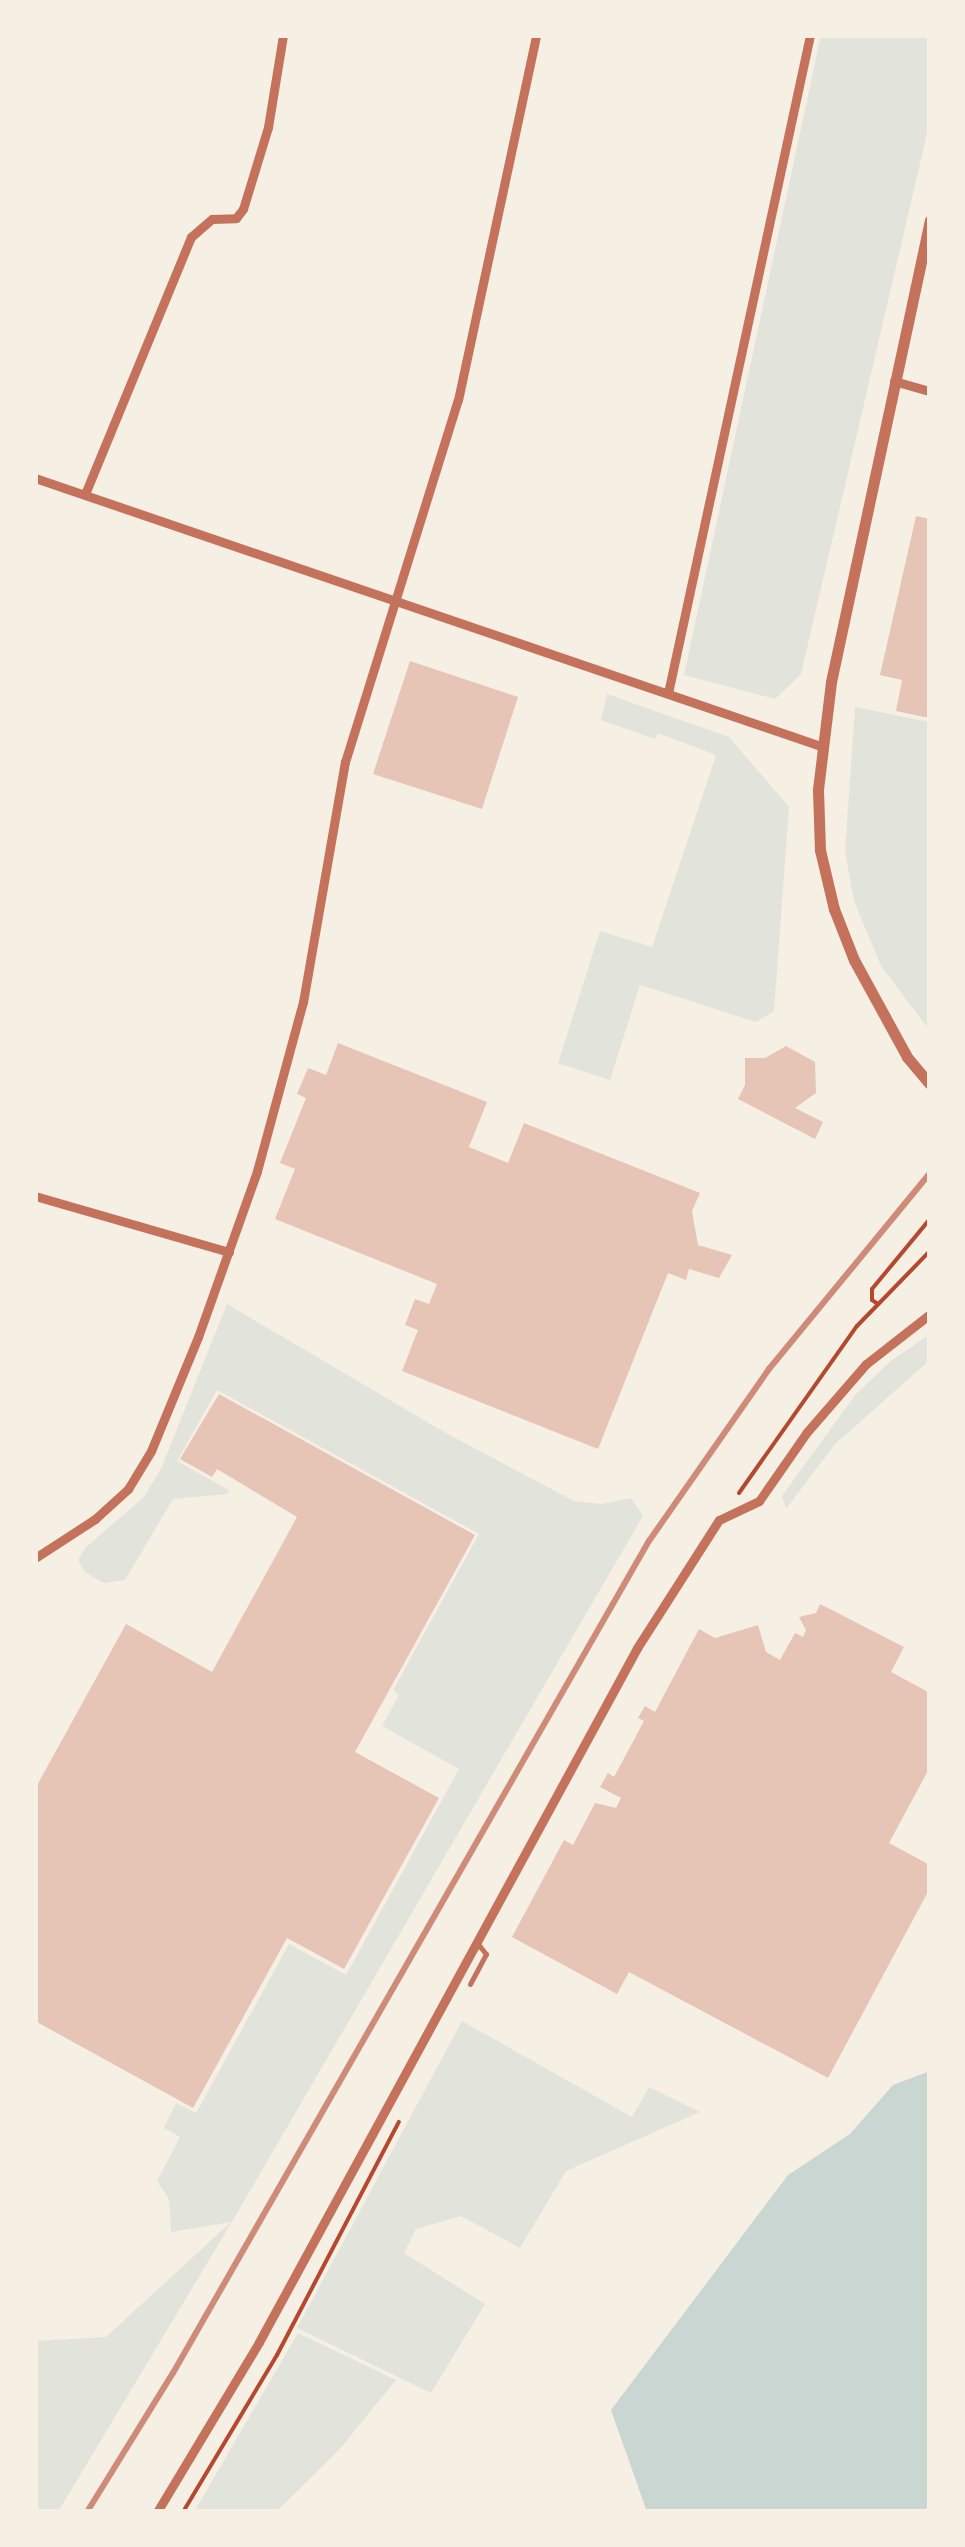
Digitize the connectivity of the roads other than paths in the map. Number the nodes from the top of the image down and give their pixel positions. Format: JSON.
{"nodes":[{"id":1,"x":282,"y":35,"type":"edge"},
{"id":2,"x":536,"y":35,"type":"edge"},
{"id":3,"x":810,"y":35,"type":"edge"},
{"id":4,"x":930,"y":220,"type":"edge"},
{"id":5,"x":894,"y":381,"type":"junction"},
{"id":6,"x":930,"y":391,"type":"edge"},
{"id":7,"x":35,"y":478,"type":"edge"},
{"id":8,"x":85,"y":494,"type":"junction"},
{"id":9,"x":394,"y":604,"type":"junction"},
{"id":10,"x":668,"y":693,"type":"junction"},
{"id":11,"x":821,"y":746,"type":"junction"},
{"id":12,"x":930,"y":1084,"type":"edge"},
{"id":13,"x":35,"y":1196,"type":"edge"},
{"id":14,"x":229,"y":1252,"type":"junction"},
{"id":15,"x":930,"y":1314,"type":"edge"},
{"id":16,"x":35,"y":1558,"type":"edge"},
{"id":17,"x":476,"y":1942,"type":"junction"},
{"id":18,"x":470,"y":1984,"type":"dead end"},
{"id":19,"x":156,"y":2512,"type":"edge"}],
"edges":[{"from":1,"to":8,"type":"street"},
{"from":2,"to":9,"type":"street"},
{"from":3,"to":10,"type":"street"},
{"from":4,"to":5,"type":"street"},
{"from":5,"to":6,"type":"street"},
{"from":5,"to":11,"type":"street"},
{"from":7,"to":8,"type":"street"},
{"from":8,"to":9,"type":"street"},
{"from":9,"to":10,"type":"street"},
{"from":9,"to":14,"type":"street"},
{"from":10,"to":11,"type":"street"},
{"from":11,"to":12,"type":"street"},
{"from":13,"to":14,"type":"street"},
{"from":14,"to":16,"type":"street"},
{"from":15,"to":17,"type":"street"},
{"from":17,"to":18,"type":"lane"},
{"from":17,"to":19,"type":"street"}]}
